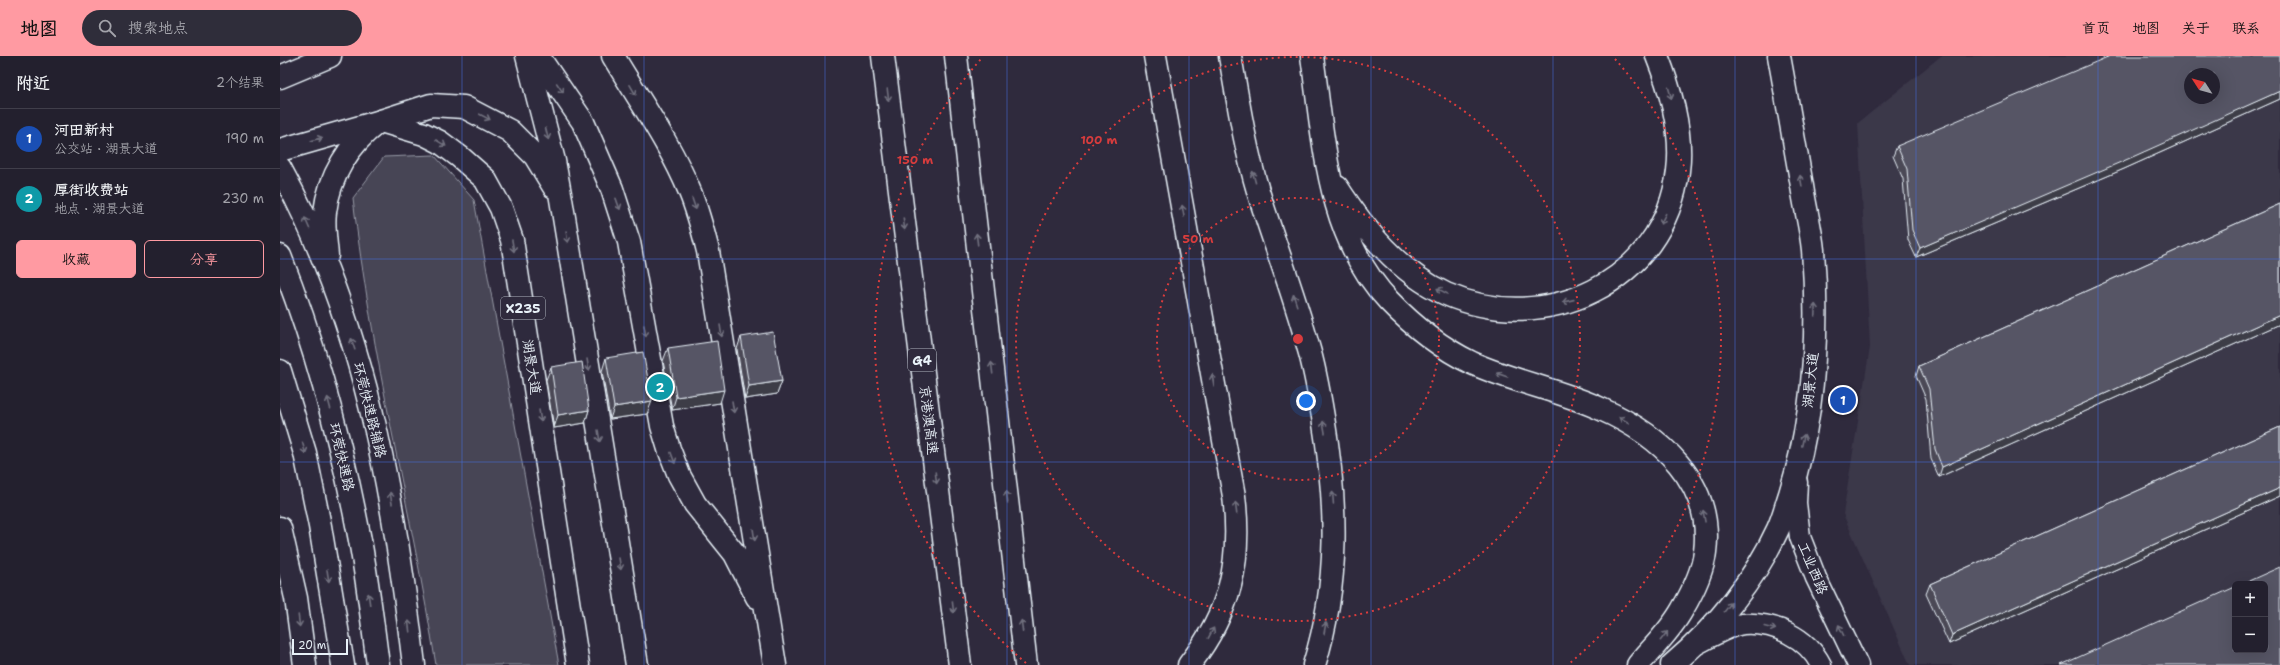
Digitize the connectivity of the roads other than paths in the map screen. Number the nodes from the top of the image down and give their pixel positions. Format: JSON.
{"nodes":[{"id":1,"x":330,"y":56,"type":"edge"},
{"id":2,"x":527,"y":56,"type":"edge"},
{"id":3,"x":538,"y":56,"type":"edge"},
{"id":4,"x":613,"y":56,"type":"edge"},
{"id":5,"x":883,"y":56,"type":"edge"},
{"id":6,"x":956,"y":56,"type":"edge"},
{"id":7,"x":1155,"y":56,"type":"edge"},
{"id":8,"x":1230,"y":56,"type":"edge"},
{"id":9,"x":1312,"y":56,"type":"edge"},
{"id":10,"x":1656,"y":56,"type":"edge"},
{"id":11,"x":1779,"y":56,"type":"edge"},
{"id":12,"x":282,"y":77,"type":"edge"},
{"id":13,"x":381,"y":121,"type":"junction"},
{"id":14,"x":280,"y":150,"type":"edge"},
{"id":15,"x":280,"y":168,"type":"edge"},
{"id":16,"x":1330,"y":174,"type":"junction"},
{"id":17,"x":561,"y":199,"type":"junction"},
{"id":18,"x":280,"y":256,"type":"edge"},
{"id":19,"x":328,"y":269,"type":"junction"},
{"id":20,"x":280,"y":371,"type":"edge"},
{"id":21,"x":1797,"y":465,"type":"junction"},
{"id":22,"x":280,"y":528,"type":"edge"},
{"id":23,"x":768,"y":622,"type":"junction"},
{"id":24,"x":1694,"y":646,"type":"junction"},
{"id":25,"x":776,"y":659,"type":"edge"},
{"id":26,"x":305,"y":665,"type":"edge"},
{"id":27,"x":343,"y":665,"type":"edge"},
{"id":28,"x":378,"y":665,"type":"edge"},
{"id":29,"x":414,"y":665,"type":"edge"},
{"id":30,"x":578,"y":665,"type":"edge"},
{"id":31,"x":637,"y":665,"type":"edge"},
{"id":32,"x":960,"y":665,"type":"edge"},
{"id":33,"x":1026,"y":665,"type":"edge"},
{"id":34,"x":1189,"y":665,"type":"edge"},
{"id":35,"x":1314,"y":665,"type":"edge"},
{"id":36,"x":1638,"y":665,"type":"edge"},
{"id":37,"x":1672,"y":665,"type":"edge"},
{"id":38,"x":1821,"y":665,"type":"edge"},
{"id":39,"x":1858,"y":665,"type":"edge"}],
"edges":[{"from":1,"to":12,"type":"main road"},
{"from":2,"to":17,"type":"main road","one_way":true},
{"from":3,"to":23,"type":"main road","one_way":true},
{"from":4,"to":23,"type":"main road","one_way":true},
{"from":5,"to":32,"type":"main road","name":"京港澳高速","number":"G4","one_way":true},
{"from":33,"to":6,"type":"main road","one_way":true},
{"from":34,"to":7,"type":"main road","one_way":true},
{"from":35,"to":8,"type":"main road","one_way":true},
{"from":9,"to":16,"type":"main road"},
{"from":10,"to":16,"type":"main road","one_way":true},
{"from":21,"to":11,"type":"main road","name":"湖景大道","one_way":true},
{"from":14,"to":13,"type":"main road","one_way":true},
{"from":13,"to":17,"type":"main road","one_way":true},
{"from":13,"to":19,"type":"main road"},
{"from":13,"to":30,"type":"main road","name":"湖景大道","number":"X235","one_way":true},
{"from":19,"to":15,"type":"main road","name":"环莞快速路辅路","one_way":true},
{"from":36,"to":16,"type":"main road","one_way":true},
{"from":17,"to":31,"type":"main road","one_way":true},
{"from":28,"to":18,"type":"main road","name":"环莞快速路","one_way":true},
{"from":29,"to":19,"type":"main road","name":"环莞快速路辅路","one_way":true},
{"from":20,"to":27,"type":"main road","one_way":true},
{"from":24,"to":21,"type":"main road","name":"湖景大道","one_way":true},
{"from":39,"to":21,"type":"street","name":"工业西路","one_way":true},
{"from":22,"to":26,"type":"main road","one_way":true},
{"from":23,"to":25,"type":"main road"},
{"from":24,"to":37,"type":"main road","name":"湖景大道"},
{"from":24,"to":38,"type":"street","one_way":true}]}
